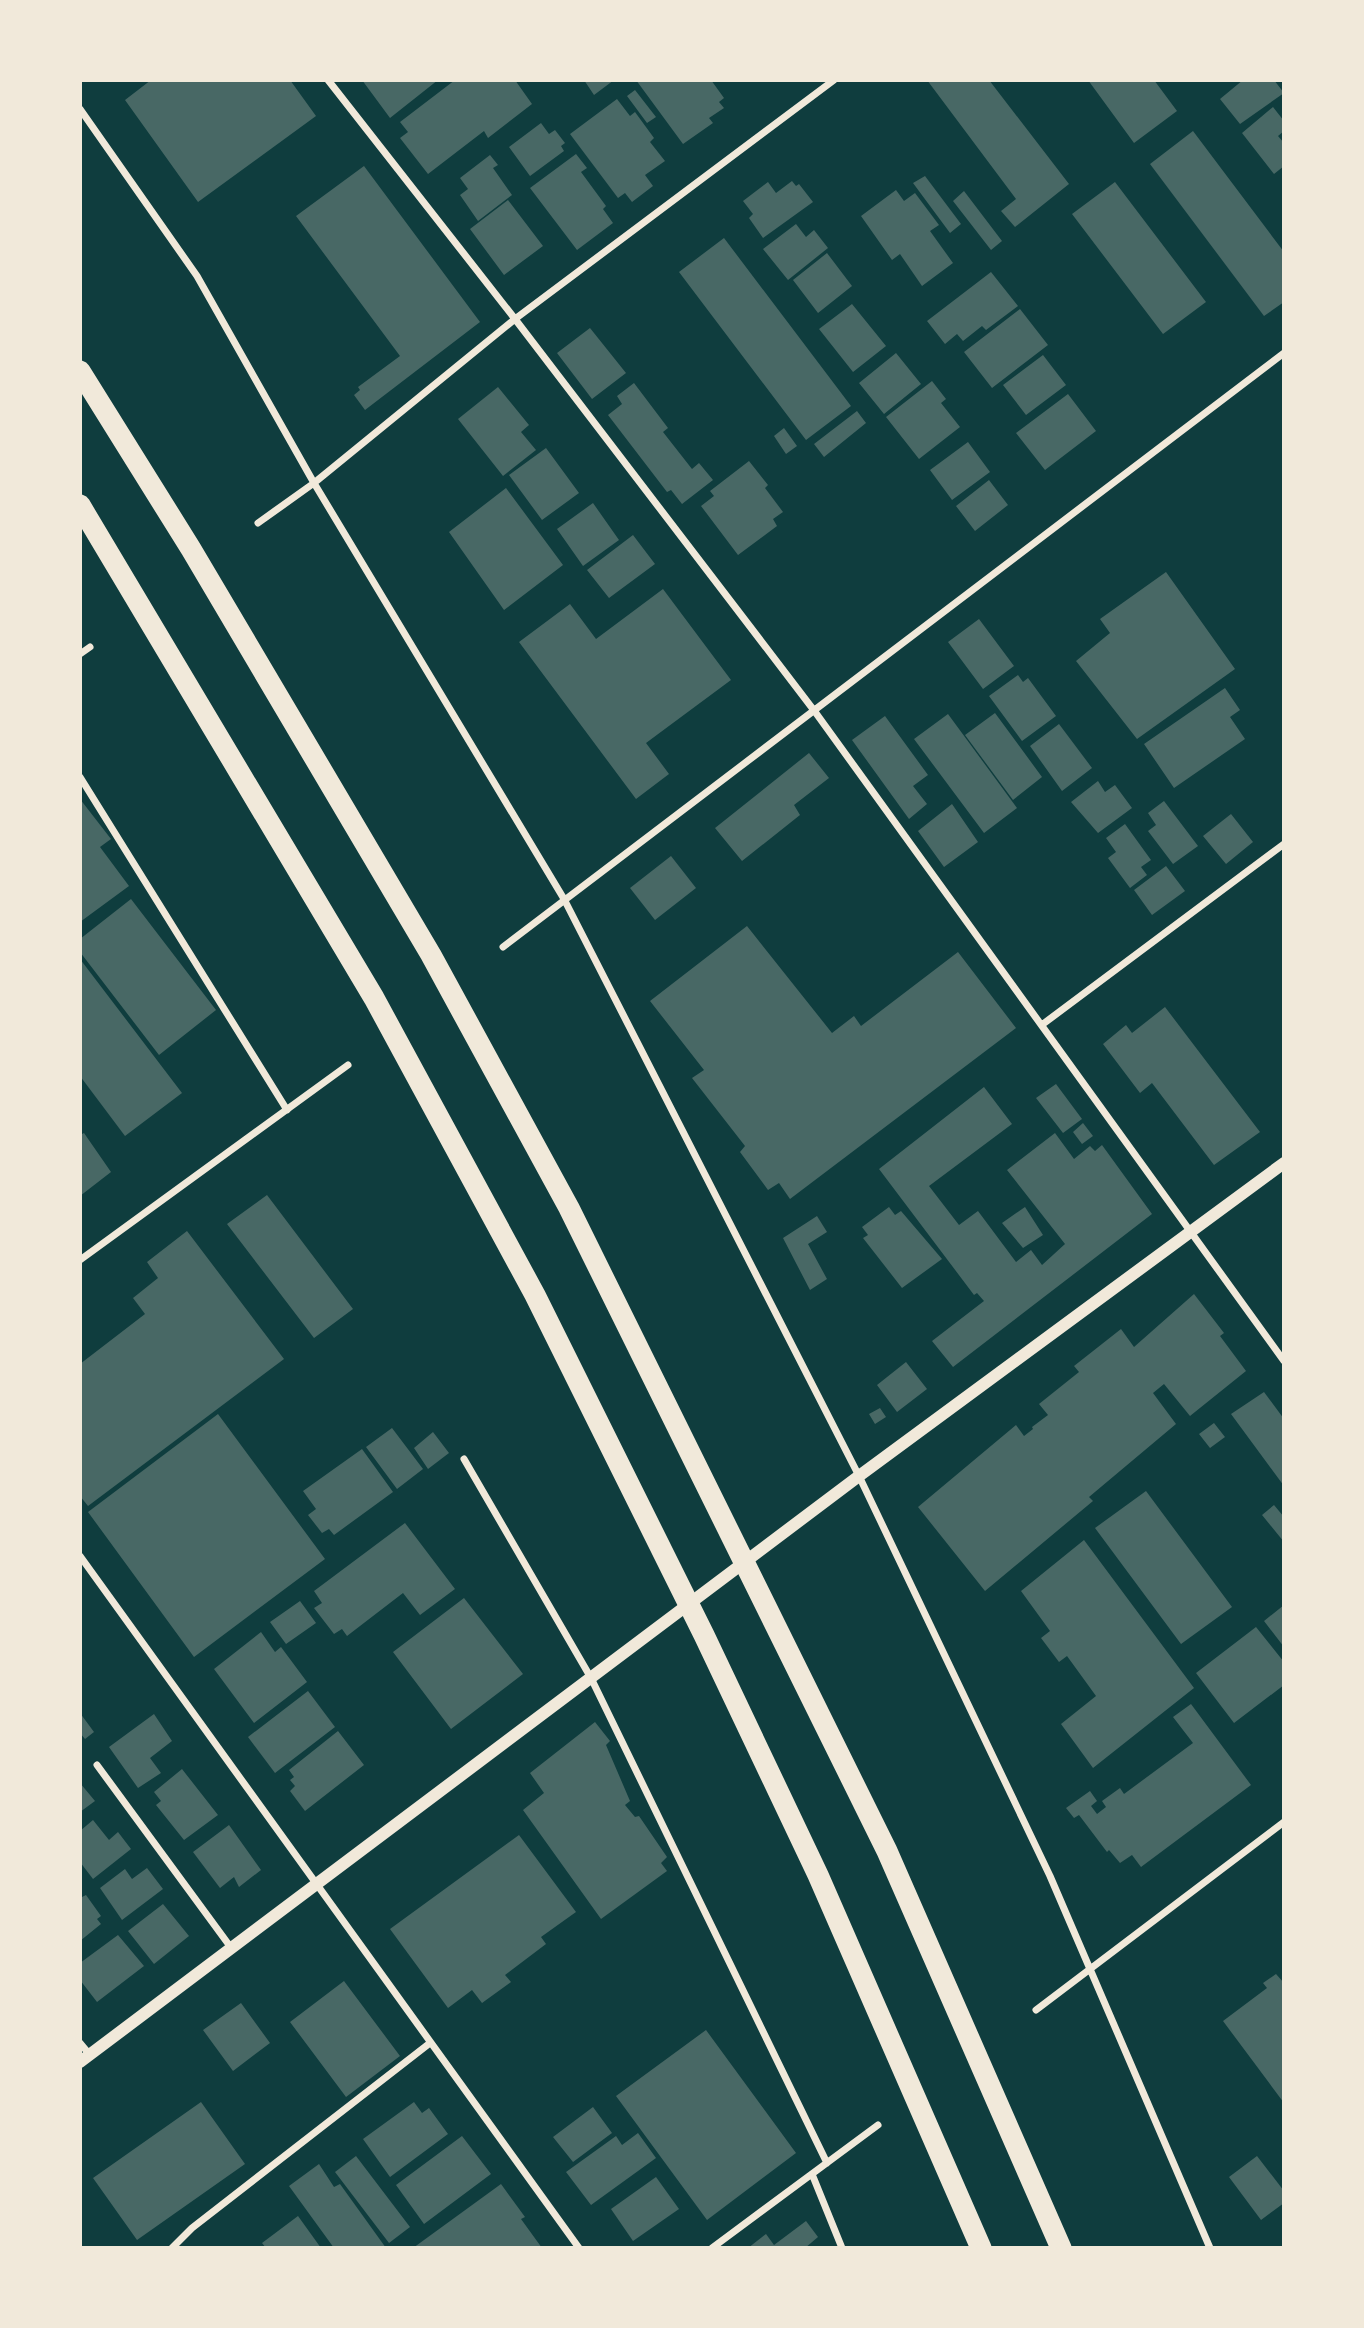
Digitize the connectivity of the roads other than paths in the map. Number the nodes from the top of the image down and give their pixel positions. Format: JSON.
{"nodes":[{"id":1,"x":328,"y":80,"type":"edge"},
{"id":2,"x":834,"y":80,"type":"edge"},
{"id":3,"x":80,"y":108,"type":"edge"},
{"id":4,"x":515,"y":319,"type":"junction"},
{"id":5,"x":1283,"y":353,"type":"edge"},
{"id":6,"x":80,"y":371,"type":"edge"},
{"id":7,"x":314,"y":483,"type":"junction"},
{"id":8,"x":80,"y":505,"type":"edge"},
{"id":9,"x":258,"y":523,"type":"dead end"},
{"id":10,"x":90,"y":647,"type":"dead end"},
{"id":11,"x":80,"y":654,"type":"edge"},
{"id":12,"x":813,"y":709,"type":"junction"},
{"id":13,"x":80,"y":777,"type":"edge"},
{"id":14,"x":1283,"y":844,"type":"edge"},
{"id":15,"x":564,"y":899,"type":"junction"},
{"id":16,"x":503,"y":947,"type":"dead end"},
{"id":17,"x":1043,"y":1024,"type":"junction"},
{"id":18,"x":348,"y":1065,"type":"dead end"},
{"id":19,"x":287,"y":1110,"type":"junction"},
{"id":20,"x":1283,"y":1163,"type":"edge"},
{"id":21,"x":1191,"y":1233,"type":"junction"},
{"id":22,"x":80,"y":1260,"type":"edge"},
{"id":23,"x":1283,"y":1361,"type":"edge"},
{"id":24,"x":464,"y":1459,"type":"dead end"},
{"id":25,"x":859,"y":1476,"type":"junction"},
{"id":26,"x":80,"y":1556,"type":"edge"},
{"id":27,"x":591,"y":1678,"type":"junction"},
{"id":28,"x":97,"y":1765,"type":"dead end"},
{"id":29,"x":1283,"y":1822,"type":"edge"},
{"id":30,"x":316,"y":1885,"type":"junction"},
{"id":31,"x":232,"y":1949,"type":"junction"},
{"id":32,"x":1089,"y":1967,"type":"junction"},
{"id":33,"x":1036,"y":2010,"type":"dead end"},
{"id":34,"x":80,"y":2043,"type":"edge"},
{"id":35,"x":430,"y":2043,"type":"junction"},
{"id":36,"x":85,"y":2059,"type":"edge"},
{"id":37,"x":878,"y":2125,"type":"dead end"},
{"id":38,"x":827,"y":2163,"type":"junction"},
{"id":39,"x":812,"y":2174,"type":"junction"},
{"id":40,"x":172,"y":2248,"type":"edge"},
{"id":41,"x":579,"y":2248,"type":"edge"},
{"id":42,"x":712,"y":2248,"type":"edge"},
{"id":43,"x":842,"y":2248,"type":"edge"},
{"id":44,"x":981,"y":2248,"type":"edge"},
{"id":45,"x":1060,"y":2248,"type":"edge"},
{"id":46,"x":1210,"y":2248,"type":"edge"}],
"edges":[{"from":1,"to":4,"type":"street"},
{"from":2,"to":4,"type":"street"},
{"from":3,"to":7,"type":"street"},
{"from":4,"to":7,"type":"street"},
{"from":4,"to":12,"type":"street"},
{"from":5,"to":12,"type":"street"},
{"from":6,"to":45,"type":"highway"},
{"from":7,"to":9,"type":"street"},
{"from":7,"to":15,"type":"street"},
{"from":8,"to":44,"type":"highway"},
{"from":10,"to":11,"type":"street"},
{"from":12,"to":15,"type":"street"},
{"from":12,"to":17,"type":"street"},
{"from":13,"to":19,"type":"street"},
{"from":14,"to":17,"type":"street"},
{"from":15,"to":16,"type":"street"},
{"from":15,"to":25,"type":"street"},
{"from":17,"to":21,"type":"street"},
{"from":18,"to":19,"type":"street"},
{"from":19,"to":22,"type":"street"},
{"from":20,"to":21,"type":"street"},
{"from":21,"to":23,"type":"street"},
{"from":21,"to":25,"type":"street"},
{"from":24,"to":27,"type":"street"},
{"from":25,"to":27,"type":"street"},
{"from":25,"to":32,"type":"street"},
{"from":26,"to":30,"type":"street"},
{"from":27,"to":30,"type":"street"},
{"from":27,"to":38,"type":"street"},
{"from":28,"to":31,"type":"street"},
{"from":29,"to":32,"type":"street"},
{"from":30,"to":31,"type":"street"},
{"from":30,"to":35,"type":"street"},
{"from":31,"to":36,"type":"street"},
{"from":32,"to":33,"type":"street"},
{"from":32,"to":46,"type":"street"},
{"from":34,"to":36,"type":"street"},
{"from":35,"to":40,"type":"street"},
{"from":35,"to":41,"type":"street"},
{"from":37,"to":38,"type":"street"},
{"from":38,"to":39,"type":"street"},
{"from":39,"to":42,"type":"street"},
{"from":39,"to":43,"type":"street"}]}
